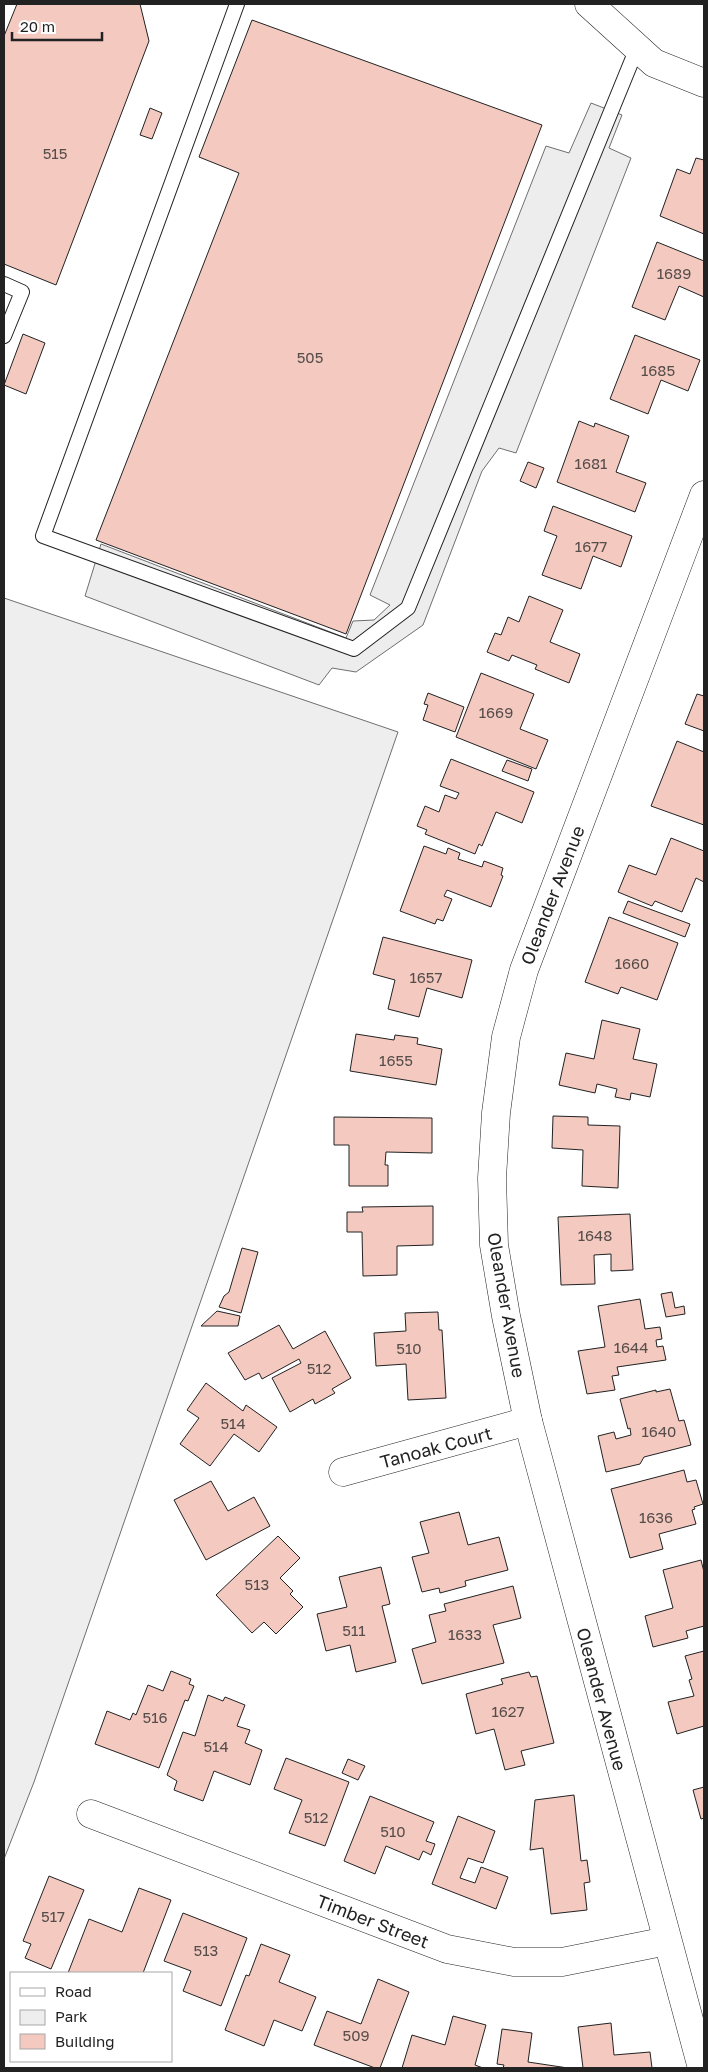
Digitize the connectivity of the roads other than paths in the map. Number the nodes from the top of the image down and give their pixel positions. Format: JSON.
{"nodes":[{"id":1,"x":237,"y":4,"type":"edge"},
{"id":2,"x":589,"y":4,"type":"edge"},
{"id":3,"x":637,"y":48,"type":"junction"},
{"id":4,"x":704,"y":83,"type":"edge"},
{"id":5,"x":4,"y":284,"type":"edge"},
{"id":6,"x":4,"y":336,"type":"edge"},
{"id":7,"x":704,"y":495,"type":"edge"},
{"id":8,"x":528,"y":1421,"type":"junction"},
{"id":9,"x":343,"y":1472,"type":"dead end"},
{"id":10,"x":91,"y":1814,"type":"dead end"},
{"id":11,"x":667,"y":1941,"type":"junction"},
{"id":12,"x":702,"y":2068,"type":"edge"}],
"edges":[{"from":1,"to":3,"type":"lane"},
{"from":2,"to":3,"type":"street"},
{"from":3,"to":4,"type":"street"},
{"from":5,"to":6,"type":"lane"},
{"from":7,"to":8,"type":"street","name":"Oleander Avenue"},
{"from":8,"to":9,"type":"street","name":"Tanoak Court"},
{"from":8,"to":11,"type":"street","name":"Oleander Avenue"},
{"from":10,"to":11,"type":"street","name":"Timber Street"},
{"from":11,"to":12,"type":"street","name":"Oleander Avenue"}]}
